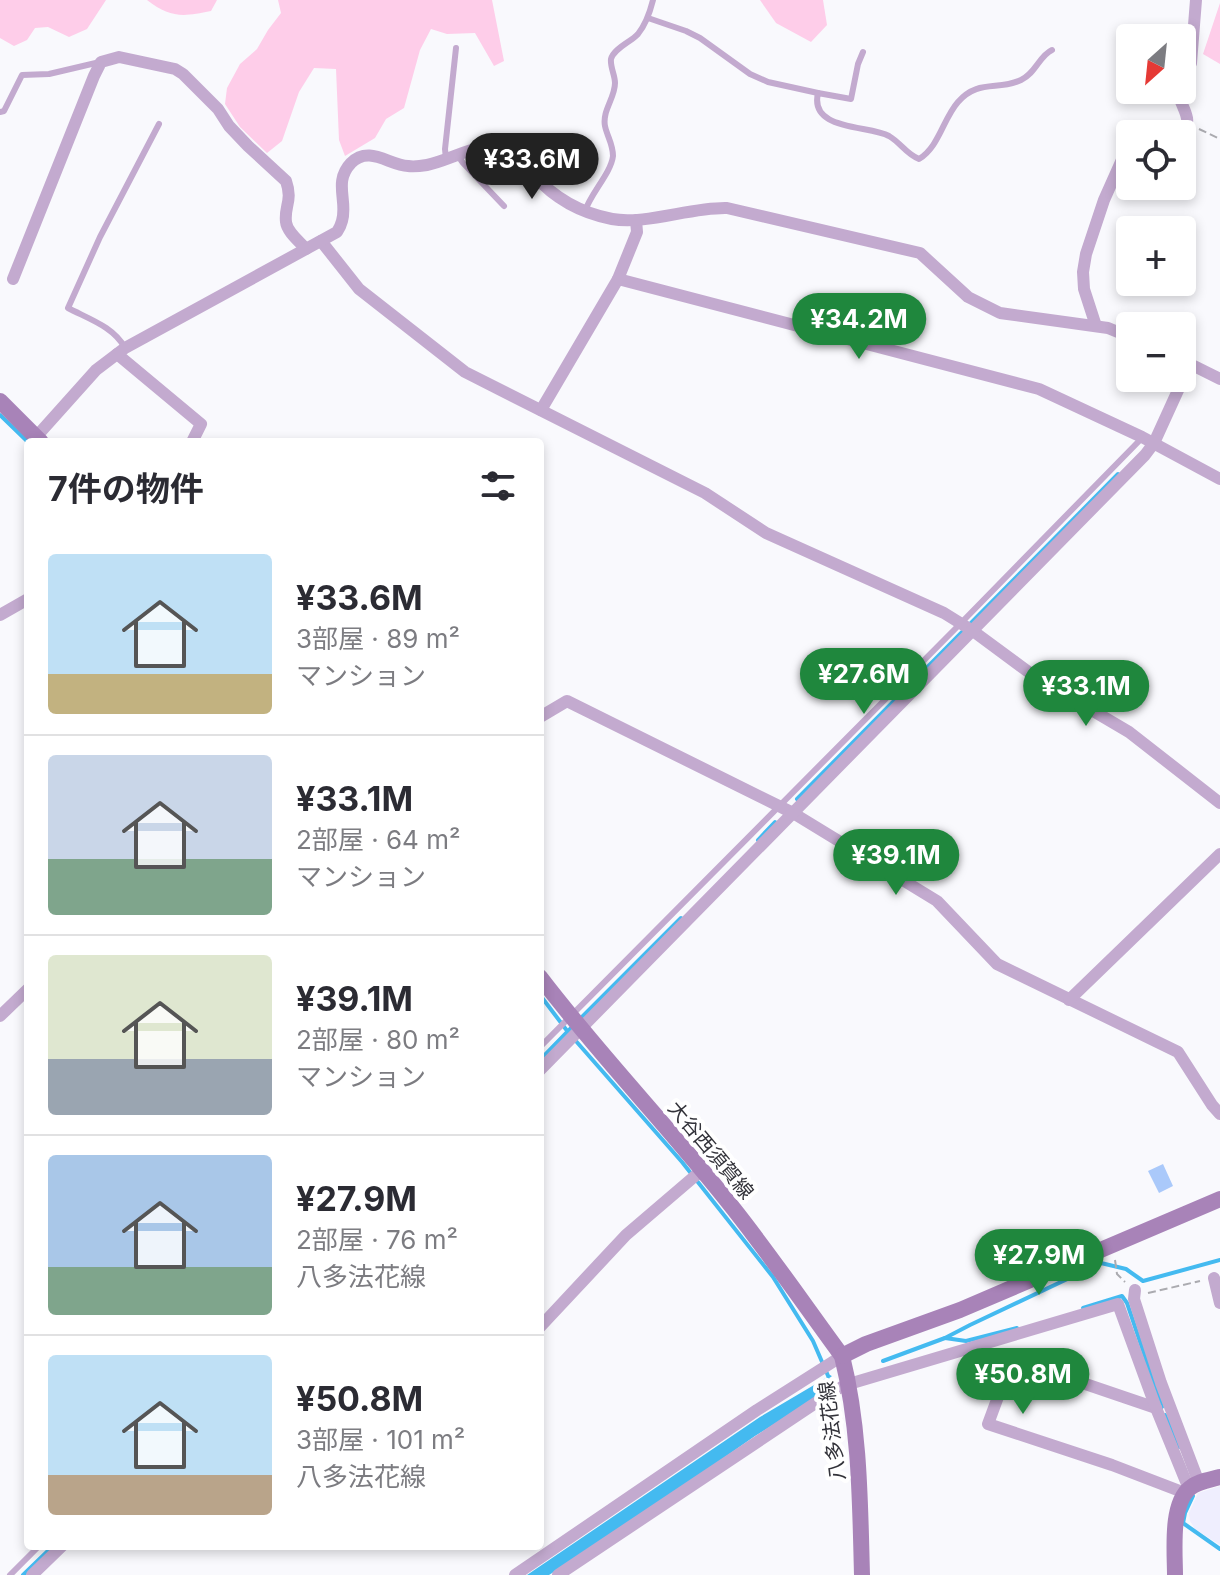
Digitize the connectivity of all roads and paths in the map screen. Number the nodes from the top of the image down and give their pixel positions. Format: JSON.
{"nodes":[{"id":1,"x":653,"y":0,"type":"edge"},
{"id":2,"x":1196,"y":0,"type":"edge"},
{"id":3,"x":648,"y":18,"type":"junction"},
{"id":4,"x":1194,"y":24,"type":"edge"},
{"id":5,"x":456,"y":48,"type":"dead end"},
{"id":6,"x":1052,"y":50,"type":"dead end"},
{"id":7,"x":863,"y":52,"type":"dead end"},
{"id":8,"x":101,"y":62,"type":"junction"},
{"id":9,"x":818,"y":93,"type":"junction"},
{"id":10,"x":0,"y":112,"type":"edge"},
{"id":11,"x":159,"y":124,"type":"dead end"},
{"id":12,"x":1196,"y":132,"type":"edge"},
{"id":13,"x":1220,"y":139,"type":"edge"},
{"id":14,"x":452,"y":157,"type":"junction"},
{"id":15,"x":1116,"y":173,"type":"edge"},
{"id":16,"x":504,"y":206,"type":"dead end"},
{"id":17,"x":585,"y":211,"type":"junction"},
{"id":18,"x":636,"y":220,"type":"junction"},
{"id":19,"x":321,"y":241,"type":"junction"},
{"id":20,"x":306,"y":249,"type":"junction"},
{"id":21,"x":13,"y":279,"type":"dead end"},
{"id":22,"x":618,"y":279,"type":"junction"},
{"id":23,"x":1096,"y":326,"type":"junction"},
{"id":24,"x":1116,"y":331,"type":"edge"},
{"id":25,"x":121,"y":351,"type":"junction"},
{"id":26,"x":1196,"y":367,"type":"edge"},
{"id":27,"x":1220,"y":379,"type":"edge"},
{"id":28,"x":1171,"y":392,"type":"edge"},
{"id":29,"x":0,"y":401,"type":"edge"},
{"id":30,"x":541,"y":410,"type":"junction"},
{"id":31,"x":37,"y":438,"type":"edge"},
{"id":32,"x":41,"y":438,"type":"edge"},
{"id":33,"x":194,"y":438,"type":"edge"},
{"id":34,"x":1148,"y":440,"type":"junction"},
{"id":35,"x":1220,"y":479,"type":"edge"},
{"id":36,"x":24,"y":601,"type":"edge"},
{"id":37,"x":0,"y":615,"type":"edge"},
{"id":38,"x":967,"y":627,"type":"junction"},
{"id":39,"x":544,"y":715,"type":"edge"},
{"id":40,"x":1220,"y":803,"type":"edge"},
{"id":41,"x":779,"y":806,"type":"junction"},
{"id":42,"x":793,"y":813,"type":"junction"},
{"id":43,"x":1220,"y":854,"type":"edge"},
{"id":44,"x":544,"y":982,"type":"edge"},
{"id":45,"x":24,"y":993,"type":"edge"},
{"id":46,"x":1069,"y":1000,"type":"junction"},
{"id":47,"x":0,"y":1016,"type":"edge"},
{"id":48,"x":576,"y":1024,"type":"junction"},
{"id":49,"x":544,"y":1044,"type":"edge"},
{"id":50,"x":544,"y":1065,"type":"edge"},
{"id":51,"x":1220,"y":1114,"type":"edge"},
{"id":52,"x":702,"y":1170,"type":"junction"},
{"id":53,"x":1220,"y":1199,"type":"edge"},
{"id":54,"x":1114,"y":1243,"type":"junction"},
{"id":55,"x":1214,"y":1278,"type":"joint"},
{"id":56,"x":1135,"y":1290,"type":"junction"},
{"id":57,"x":1220,"y":1303,"type":"edge"},
{"id":58,"x":544,"y":1323,"type":"edge"},
{"id":59,"x":842,"y":1356,"type":"junction"},
{"id":60,"x":849,"y":1384,"type":"junction"},
{"id":61,"x":1156,"y":1408,"type":"junction"},
{"id":62,"x":1220,"y":1477,"type":"edge"},
{"id":63,"x":1191,"y":1488,"type":"junction"},
{"id":64,"x":35,"y":1550,"type":"edge"},
{"id":65,"x":58,"y":1550,"type":"edge"},
{"id":66,"x":10,"y":1575,"type":"edge"},
{"id":67,"x":32,"y":1575,"type":"edge"},
{"id":68,"x":515,"y":1575,"type":"edge"},
{"id":69,"x":558,"y":1575,"type":"edge"},
{"id":70,"x":862,"y":1575,"type":"edge"},
{"id":71,"x":1175,"y":1575,"type":"edge"}],
"edges":[{"from":1,"to":3,"type":"lane"},
{"from":2,"to":4,"type":"street"},
{"from":3,"to":9,"type":"lane"},
{"from":3,"to":17,"type":"lane"},
{"from":5,"to":14,"type":"lane"},
{"from":6,"to":9,"type":"lane"},
{"from":7,"to":9,"type":"lane"},
{"from":8,"to":10,"type":"lane"},
{"from":8,"to":20,"type":"street"},
{"from":8,"to":21,"type":"street"},
{"from":11,"to":25,"type":"lane"},
{"from":12,"to":13,"type":"path"},
{"from":14,"to":16,"type":"lane"},
{"from":14,"to":17,"type":"street"},
{"from":14,"to":19,"type":"street"},
{"from":15,"to":23,"type":"street"},
{"from":17,"to":18,"type":"street"},
{"from":18,"to":22,"type":"street"},
{"from":18,"to":23,"type":"street"},
{"from":19,"to":20,"type":"street"},
{"from":19,"to":30,"type":"street"},
{"from":20,"to":25,"type":"street"},
{"from":22,"to":30,"type":"street"},
{"from":22,"to":34,"type":"street"},
{"from":23,"to":24,"type":"street"},
{"from":25,"to":32,"type":"street"},
{"from":25,"to":33,"type":"street"},
{"from":26,"to":27,"type":"street"},
{"from":28,"to":34,"type":"street"},
{"from":29,"to":31,"type":"main road"},
{"from":30,"to":38,"type":"street"},
{"from":34,"to":35,"type":"street"},
{"from":34,"to":38,"type":"street"},
{"from":36,"to":37,"type":"street"},
{"from":38,"to":40,"type":"street"},
{"from":38,"to":41,"type":"lane"},
{"from":38,"to":42,"type":"street"},
{"from":39,"to":41,"type":"street"},
{"from":41,"to":42,"type":"street"},
{"from":41,"to":48,"type":"lane"},
{"from":42,"to":46,"type":"street"},
{"from":42,"to":48,"type":"street"},
{"from":43,"to":46,"type":"street"},
{"from":44,"to":48,"type":"main road","name":"大谷西須賀線"},
{"from":45,"to":47,"type":"street"},
{"from":46,"to":51,"type":"street"},
{"from":48,"to":49,"type":"lane"},
{"from":48,"to":50,"type":"street"},
{"from":48,"to":52,"type":"main road","name":"大谷西須賀線"},
{"from":52,"to":58,"type":"street"},
{"from":52,"to":59,"type":"main road","name":"大谷西須賀線"},
{"from":53,"to":54,"type":"main road","name":"八多法花線"},
{"from":54,"to":56,"type":"path"},
{"from":54,"to":59,"type":"main road","name":"八多法花線"},
{"from":55,"to":56,"type":"path"},
{"from":55,"to":57,"type":"street"},
{"from":56,"to":63,"type":"street"},
{"from":59,"to":60,"type":"main road","name":"八多法花線"},
{"from":59,"to":68,"type":"street"},
{"from":60,"to":61,"type":"street"},
{"from":60,"to":69,"type":"street"},
{"from":60,"to":70,"type":"main road","name":"八多法花線"},
{"from":61,"to":63,"type":"street"},
{"from":61,"to":63,"type":"street"},
{"from":62,"to":63,"type":"main road"},
{"from":63,"to":71,"type":"main road"},
{"from":64,"to":66,"type":"lane"},
{"from":65,"to":67,"type":"street"}]}
